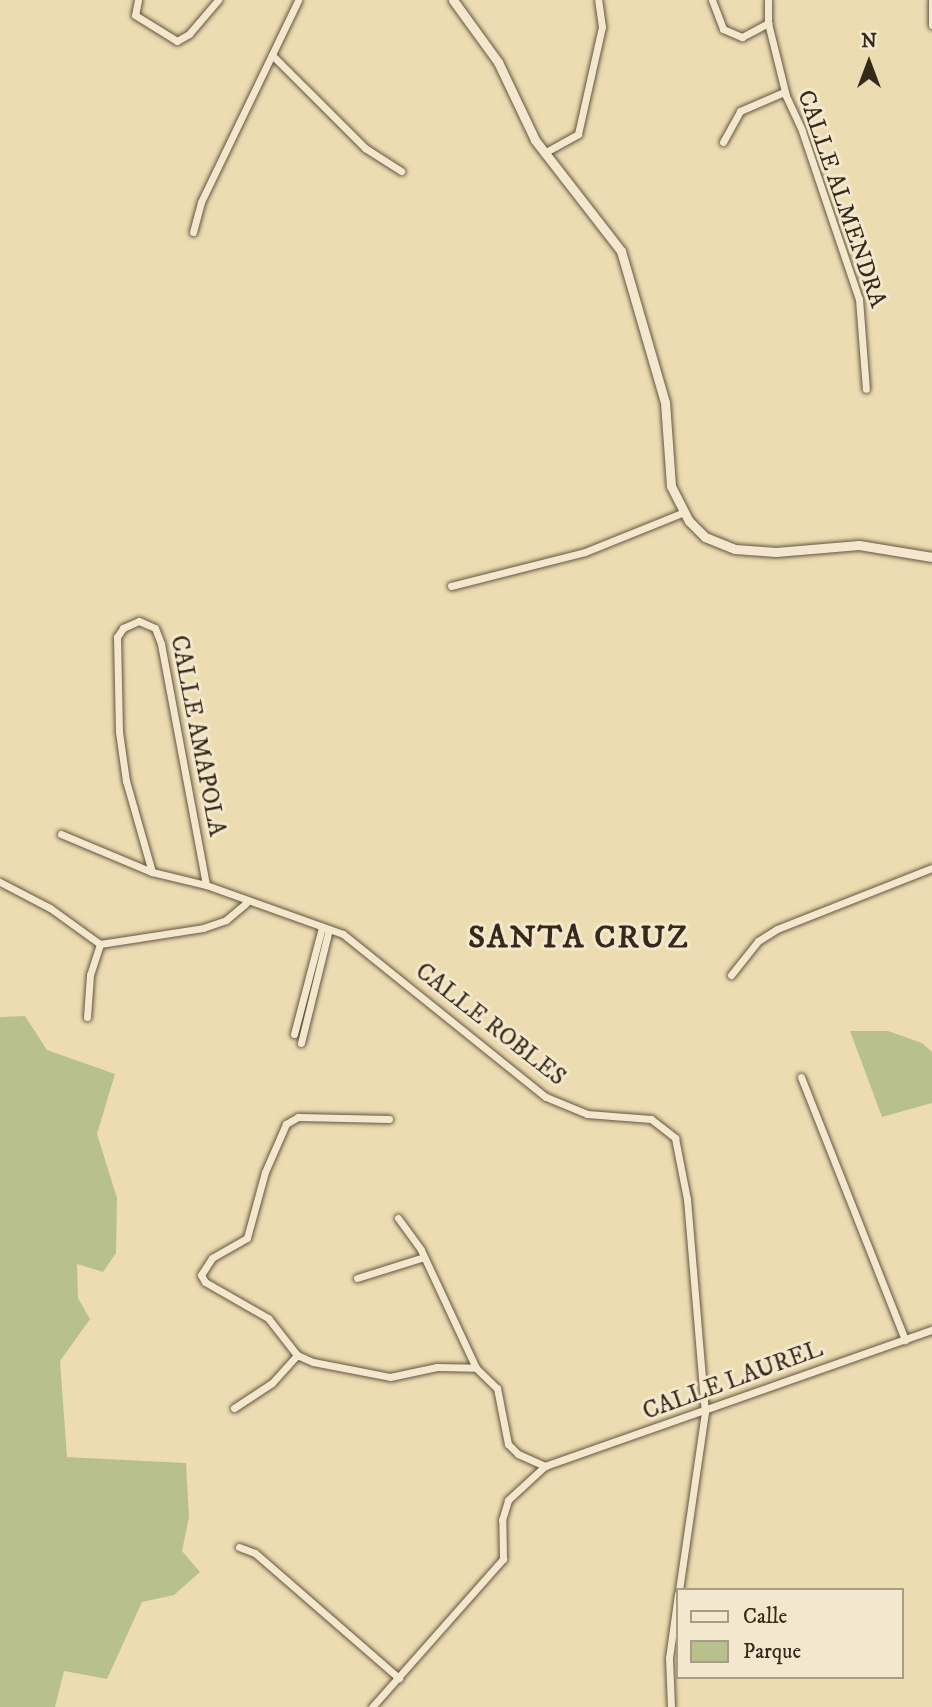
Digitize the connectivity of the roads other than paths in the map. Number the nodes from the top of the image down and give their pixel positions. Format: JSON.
{"nodes":[{"id":1,"x":138,"y":0,"type":"edge"},
{"id":2,"x":218,"y":0,"type":"edge"},
{"id":3,"x":298,"y":0,"type":"edge"},
{"id":4,"x":453,"y":0,"type":"edge"},
{"id":5,"x":598,"y":0,"type":"edge"},
{"id":6,"x":712,"y":0,"type":"edge"},
{"id":7,"x":768,"y":0,"type":"edge"},
{"id":8,"x":932,"y":0,"type":"edge"},
{"id":9,"x":768,"y":23,"type":"junction"},
{"id":10,"x":932,"y":25,"type":"edge"},
{"id":11,"x":272,"y":55,"type":"junction"},
{"id":12,"x":785,"y":92,"type":"junction"},
{"id":13,"x":723,"y":142,"type":"dead end"},
{"id":14,"x":544,"y":153,"type":"junction"},
{"id":15,"x":401,"y":171,"type":"dead end"},
{"id":16,"x":193,"y":233,"type":"dead end"},
{"id":17,"x":866,"y":389,"type":"dead end"},
{"id":18,"x":682,"y":513,"type":"junction"},
{"id":19,"x":932,"y":557,"type":"edge"},
{"id":20,"x":451,"y":586,"type":"dead end"},
{"id":21,"x":61,"y":834,"type":"dead end"},
{"id":22,"x":932,"y":868,"type":"edge"},
{"id":23,"x":152,"y":872,"type":"junction"},
{"id":24,"x":0,"y":882,"type":"edge"},
{"id":25,"x":206,"y":885,"type":"junction"},
{"id":26,"x":246,"y":903,"type":"junction"},
{"id":27,"x":326,"y":928,"type":"junction"},
{"id":28,"x":100,"y":944,"type":"junction"},
{"id":29,"x":731,"y":975,"type":"dead end"},
{"id":30,"x":87,"y":1017,"type":"dead end"},
{"id":31,"x":294,"y":1034,"type":"dead end"},
{"id":32,"x":300,"y":1043,"type":"dead end"},
{"id":33,"x":801,"y":1077,"type":"dead end"},
{"id":34,"x":389,"y":1119,"type":"dead end"},
{"id":35,"x":398,"y":1218,"type":"dead end"},
{"id":36,"x":424,"y":1257,"type":"junction"},
{"id":37,"x":357,"y":1278,"type":"dead end"},
{"id":38,"x":932,"y":1330,"type":"edge"},
{"id":39,"x":905,"y":1339,"type":"junction"},
{"id":40,"x":298,"y":1355,"type":"junction"},
{"id":41,"x":476,"y":1368,"type":"junction"},
{"id":42,"x":234,"y":1408,"type":"dead end"},
{"id":43,"x":705,"y":1412,"type":"junction"},
{"id":44,"x":545,"y":1466,"type":"junction"},
{"id":45,"x":239,"y":1547,"type":"dead end"},
{"id":46,"x":680,"y":1588,"type":"edge"},
{"id":47,"x":676,"y":1612,"type":"edge"},
{"id":48,"x":399,"y":1678,"type":"junction"},
{"id":49,"x":372,"y":1707,"type":"edge"},
{"id":50,"x":671,"y":1707,"type":"edge"}],
"edges":[{"from":1,"to":2,"type":"street"},
{"from":3,"to":11,"type":"street"},
{"from":4,"to":14,"type":"street"},
{"from":5,"to":14,"type":"street"},
{"from":6,"to":9,"type":"street"},
{"from":7,"to":9,"type":"street","name":"CALLE ALMENDRA"},
{"from":8,"to":10,"type":"street"},
{"from":9,"to":12,"type":"street","name":"CALLE ALMENDRA"},
{"from":11,"to":15,"type":"street"},
{"from":11,"to":16,"type":"street"},
{"from":12,"to":13,"type":"street"},
{"from":12,"to":17,"type":"street","name":"CALLE ALMENDRA"},
{"from":14,"to":18,"type":"street"},
{"from":18,"to":19,"type":"street"},
{"from":18,"to":20,"type":"street"},
{"from":21,"to":23,"type":"street","name":"CALLE ROBLES"},
{"from":22,"to":29,"type":"street"},
{"from":23,"to":25,"type":"street","name":"CALLE ROBLES"},
{"from":23,"to":25,"type":"street","name":"CALLE AMAPOLA"},
{"from":24,"to":28,"type":"street"},
{"from":25,"to":26,"type":"street","name":"CALLE ROBLES"},
{"from":26,"to":27,"type":"street","name":"CALLE ROBLES"},
{"from":26,"to":28,"type":"street"},
{"from":27,"to":31,"type":"street"},
{"from":27,"to":32,"type":"street"},
{"from":27,"to":43,"type":"street","name":"CALLE ROBLES"},
{"from":28,"to":30,"type":"street"},
{"from":33,"to":39,"type":"street"},
{"from":34,"to":40,"type":"street"},
{"from":35,"to":36,"type":"street"},
{"from":36,"to":37,"type":"street"},
{"from":36,"to":41,"type":"street"},
{"from":38,"to":39,"type":"street","name":"CALLE LAUREL"},
{"from":39,"to":43,"type":"street","name":"CALLE LAUREL"},
{"from":40,"to":41,"type":"street"},
{"from":40,"to":42,"type":"street"},
{"from":41,"to":44,"type":"street"},
{"from":43,"to":44,"type":"street","name":"CALLE LAUREL"},
{"from":43,"to":46,"type":"street","name":"CALLE ROBLES"},
{"from":44,"to":48,"type":"street"},
{"from":45,"to":48,"type":"street"},
{"from":47,"to":50,"type":"street","name":"CALLE ROBLES"},
{"from":48,"to":49,"type":"street"}]}
